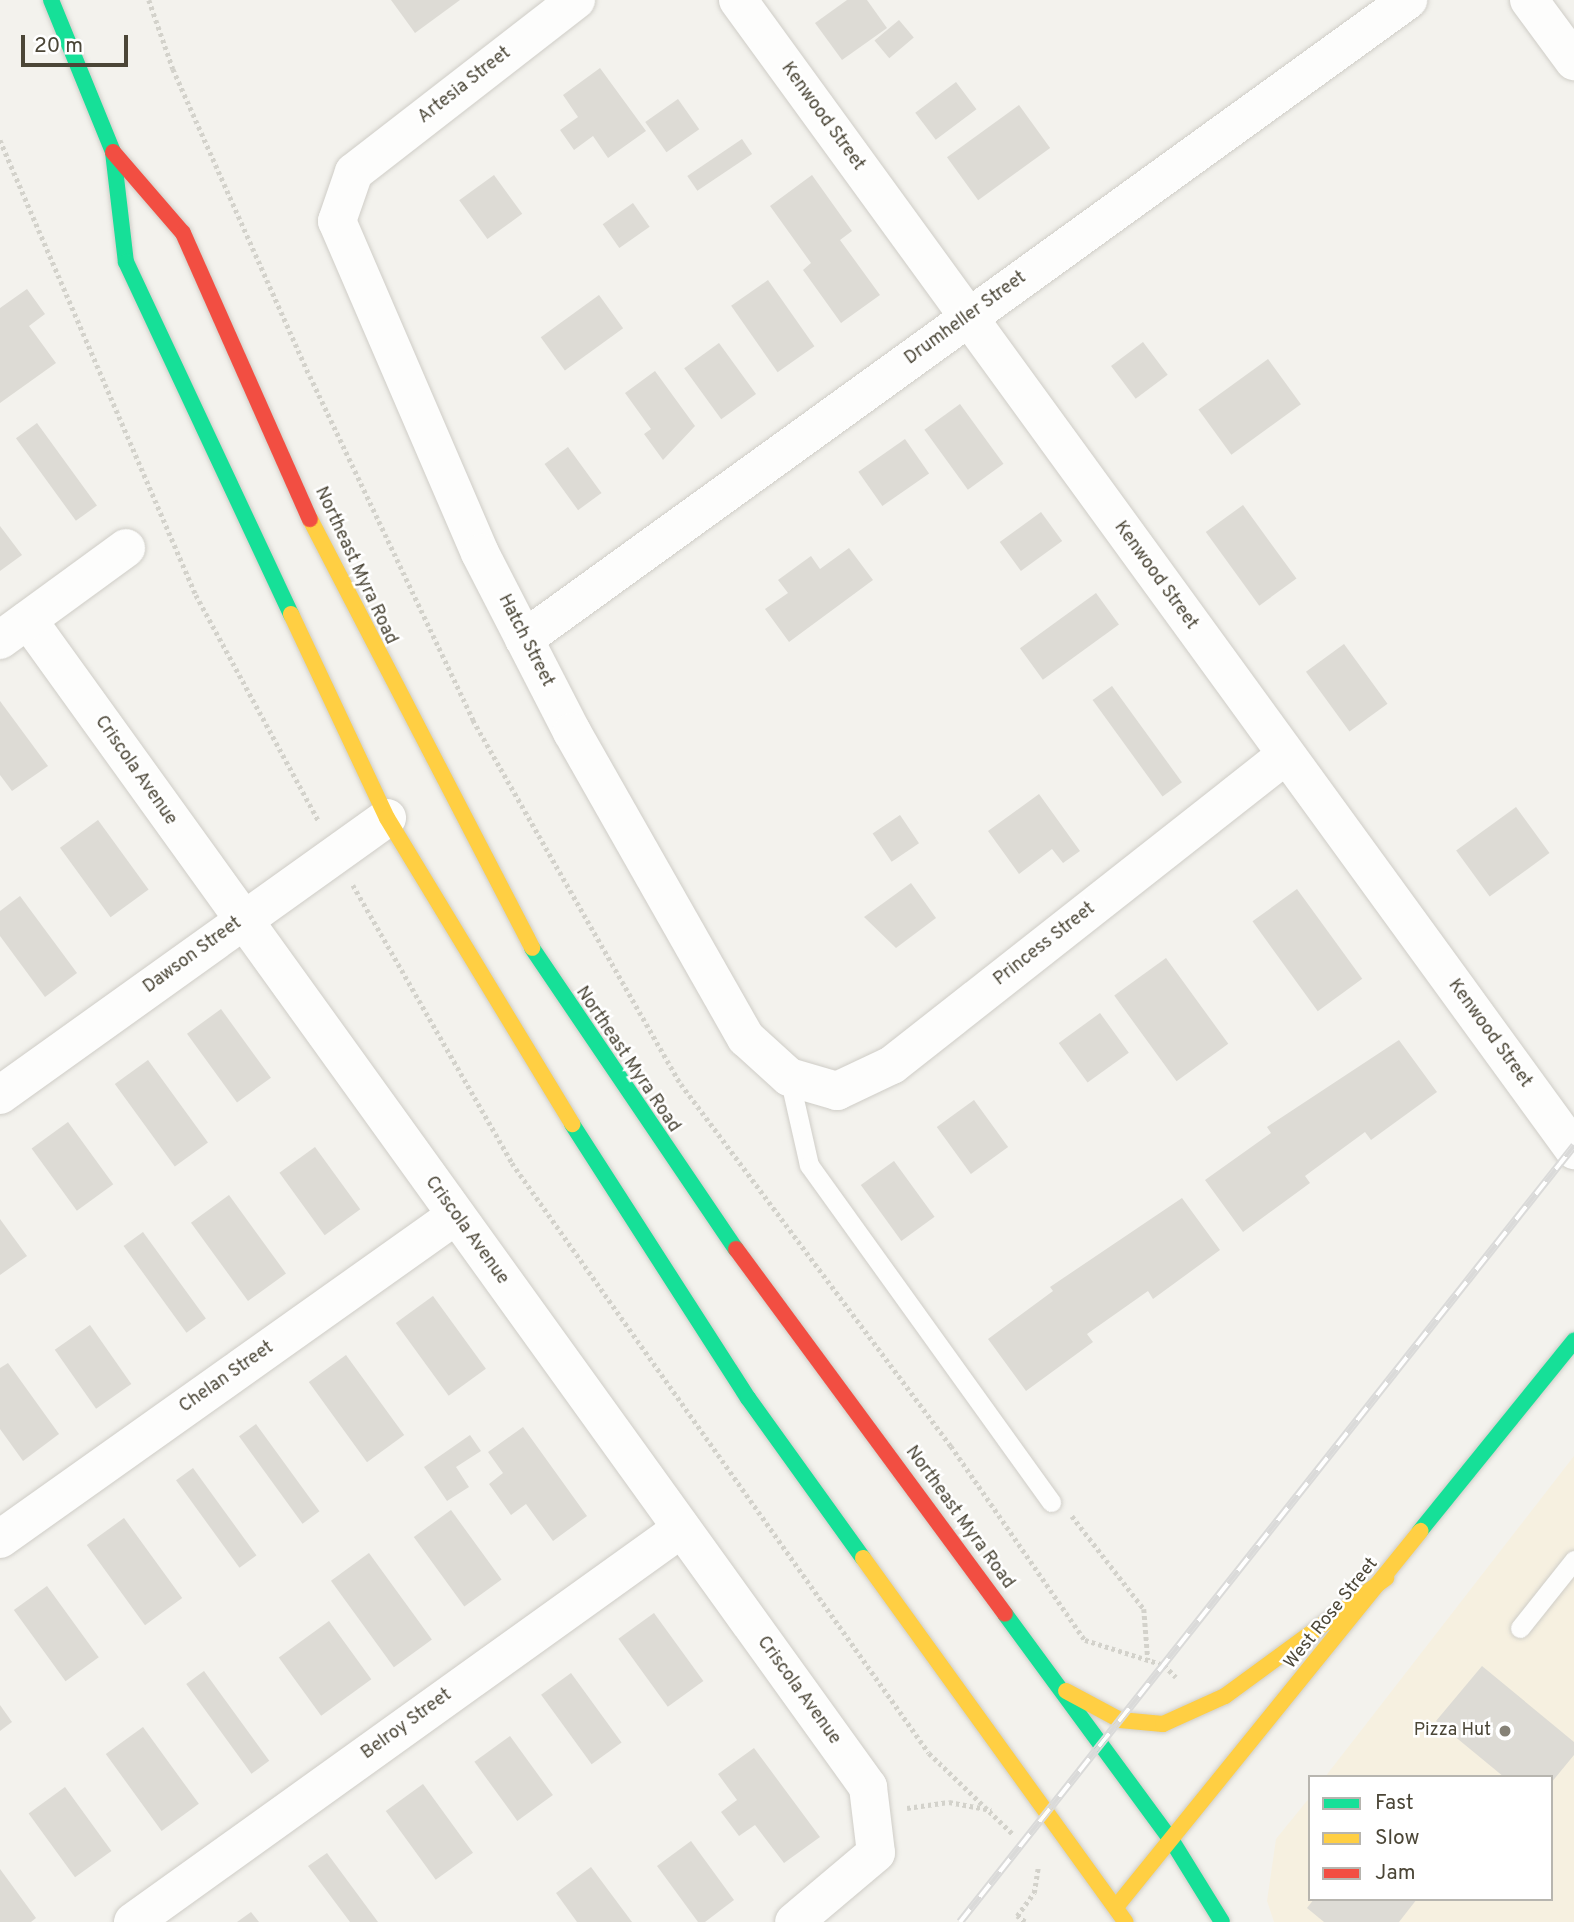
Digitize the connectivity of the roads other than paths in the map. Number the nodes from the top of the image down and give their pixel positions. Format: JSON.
{"nodes":[{"id":1,"x":51,"y":0,"type":"edge"},
{"id":2,"x":576,"y":0,"type":"edge"},
{"id":3,"x":738,"y":0,"type":"edge"},
{"id":4,"x":1408,"y":0,"type":"edge"},
{"id":5,"x":1529,"y":0,"type":"edge"},
{"id":6,"x":1574,"y":61,"type":"edge"},
{"id":7,"x":113,"y":152,"type":"junction"},
{"id":8,"x":354,"y":172,"type":"joint"},
{"id":9,"x":968,"y":318,"type":"junction"},
{"id":10,"x":126,"y":548,"type":"dead end"},
{"id":11,"x":14,"y":630,"type":"edge"},
{"id":12,"x":524,"y":639,"type":"junction"},
{"id":13,"x":1285,"y":756,"type":"junction"},
{"id":14,"x":387,"y":818,"type":"junction"},
{"id":15,"x":242,"y":921,"type":"junction"},
{"id":16,"x":789,"y":1077,"type":"junction"},
{"id":17,"x":0,"y":1095,"type":"edge"},
{"id":18,"x":1574,"y":1150,"type":"edge"},
{"id":19,"x":455,"y":1216,"type":"junction"},
{"id":20,"x":1574,"y":1341,"type":"edge"},
{"id":21,"x":1051,"y":1502,"type":"road end"},
{"id":22,"x":681,"y":1529,"type":"junction"},
{"id":23,"x":0,"y":1539,"type":"edge"},
{"id":24,"x":1574,"y":1560,"type":"edge"},
{"id":25,"x":1386,"y":1578,"type":"junction"},
{"id":26,"x":1520,"y":1628,"type":"dead end"},
{"id":27,"x":1059,"y":1687,"type":"junction"},
{"id":28,"x":1172,"y":1841,"type":"junction"},
{"id":29,"x":1116,"y":1907,"type":"junction"},
{"id":30,"x":133,"y":1922,"type":"edge"},
{"id":31,"x":794,"y":1922,"type":"edge"},
{"id":32,"x":1126,"y":1922,"type":"edge"},
{"id":33,"x":1222,"y":1922,"type":"edge"}],
"edges":[{"from":1,"to":7,"type":"main road","name":"Northeast Myra Road"},
{"from":2,"to":8,"type":"street","name":"Artesia Street"},
{"from":3,"to":9,"type":"street","name":"Kenwood Street"},
{"from":4,"to":9,"type":"street","name":"Drumheller Street"},
{"from":5,"to":6,"type":"street"},
{"from":7,"to":14,"type":"main road","name":"Northeast Myra Road"},
{"from":7,"to":27,"type":"main road","name":"Northeast Myra Road"},
{"from":8,"to":12,"type":"street","name":"Hatch Street"},
{"from":9,"to":12,"type":"street","name":"Drumheller Street"},
{"from":9,"to":13,"type":"street","name":"Kenwood Street"},
{"from":10,"to":11,"type":"street"},
{"from":11,"to":15,"type":"street","name":"Criscola Avenue"},
{"from":12,"to":16,"type":"street","name":"Hatch Street"},
{"from":13,"to":16,"type":"street","name":"Princess Street"},
{"from":13,"to":18,"type":"street","name":"Kenwood Street"},
{"from":14,"to":15,"type":"street","name":"Dawson Street"},
{"from":14,"to":29,"type":"main road","name":"Northeast Myra Road"},
{"from":15,"to":17,"type":"street","name":"Dawson Street"},
{"from":15,"to":19,"type":"street","name":"Criscola Avenue"},
{"from":16,"to":21,"type":"lane"},
{"from":19,"to":22,"type":"street","name":"Criscola Avenue"},
{"from":19,"to":23,"type":"street","name":"Chelan Street"},
{"from":20,"to":25,"type":"main road","name":"West Rose Street"},
{"from":22,"to":30,"type":"street","name":"Belroy Street"},
{"from":22,"to":31,"type":"street","name":"Criscola Avenue"},
{"from":24,"to":26,"type":"lane"},
{"from":25,"to":27,"type":"main road"},
{"from":25,"to":28,"type":"main road","name":"West Rose Street"},
{"from":27,"to":28,"type":"main road","name":"Northeast Myra Road"},
{"from":28,"to":29,"type":"main road","name":"West Rose Street"},
{"from":28,"to":33,"type":"main road","name":"Northeast Myra Road"},
{"from":29,"to":32,"type":"main road","name":"Northeast Myra Road"}]}
